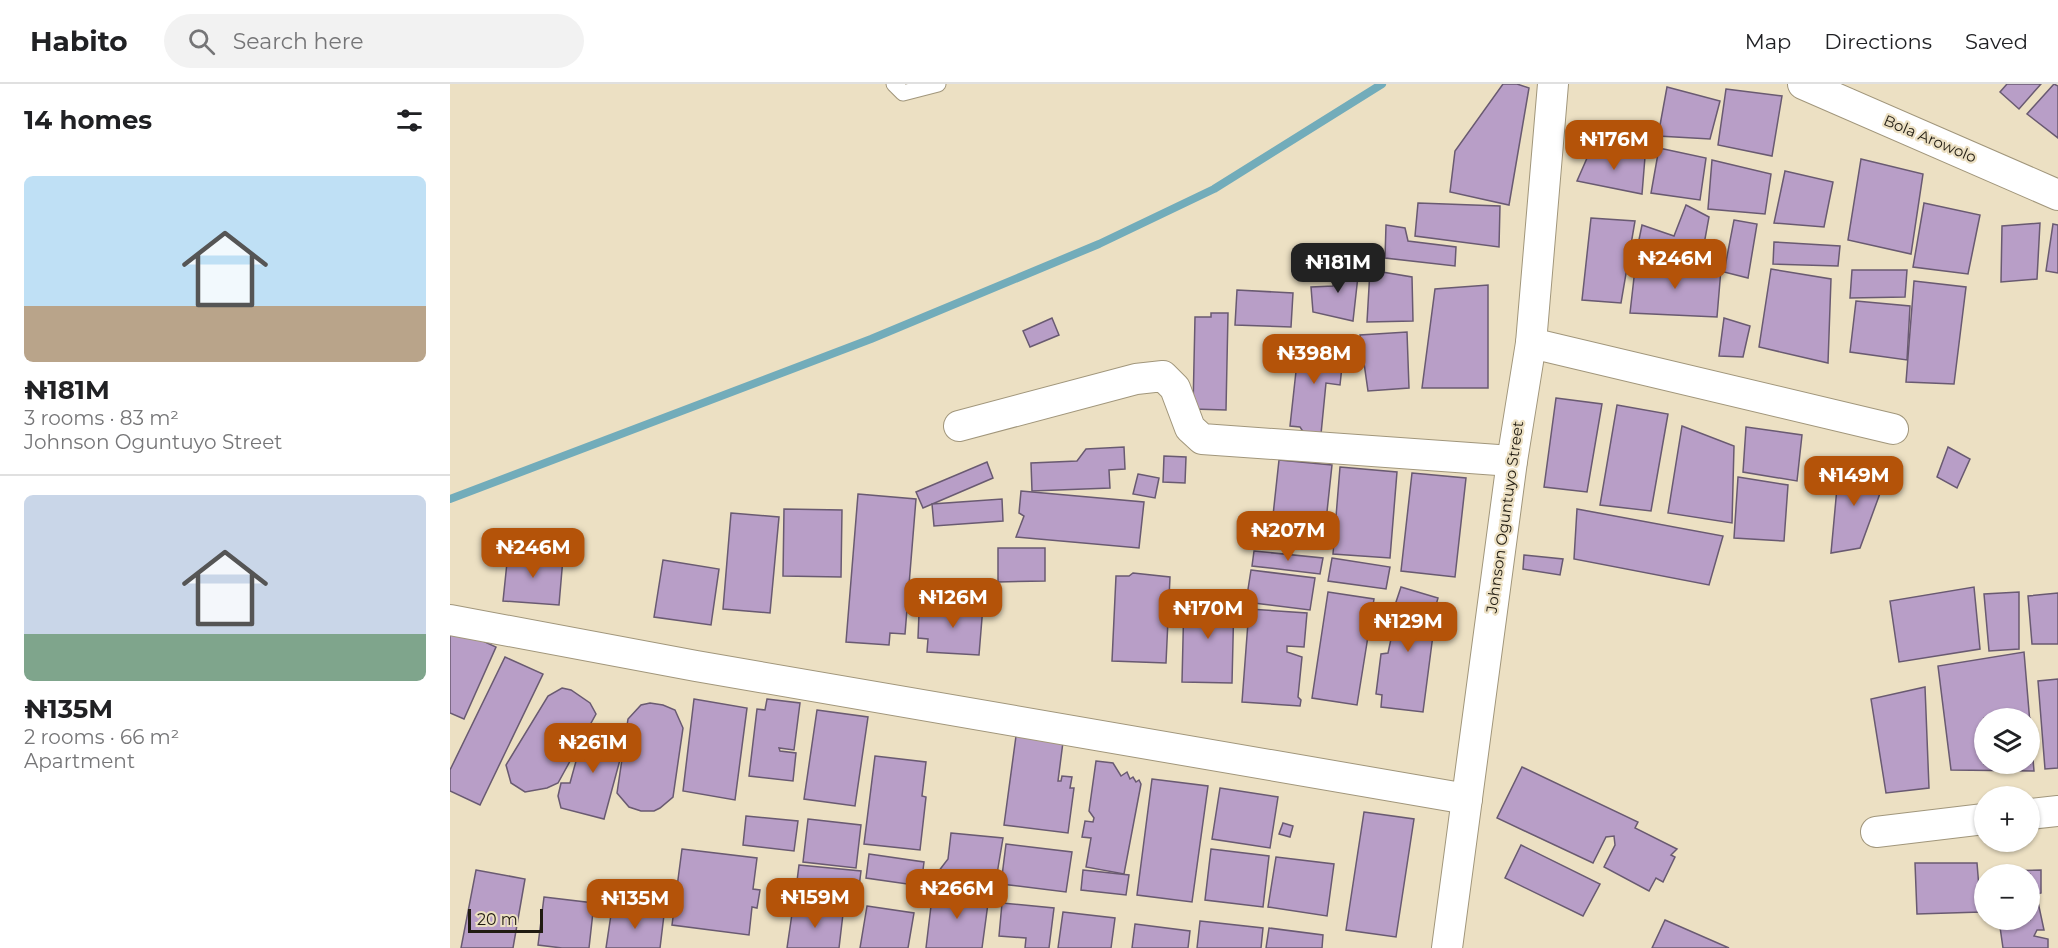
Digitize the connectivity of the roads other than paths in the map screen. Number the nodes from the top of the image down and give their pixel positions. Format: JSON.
{"nodes":[{"id":1,"x":894,"y":84,"type":"edge"},
{"id":2,"x":938,"y":84,"type":"edge"},
{"id":3,"x":1553,"y":84,"type":"edge"},
{"id":4,"x":1803,"y":84,"type":"edge"},
{"id":5,"x":2058,"y":195,"type":"edge"},
{"id":6,"x":1531,"y":344,"type":"junction"},
{"id":7,"x":959,"y":426,"type":"dead end"},
{"id":8,"x":1893,"y":429,"type":"dead end"},
{"id":9,"x":1512,"y":461,"type":"junction"},
{"id":10,"x":450,"y":620,"type":"edge"},
{"id":11,"x":1467,"y":799,"type":"junction"},
{"id":12,"x":2058,"y":811,"type":"edge"},
{"id":13,"x":2040,"y":813,"type":"edge"},
{"id":14,"x":1974,"y":820,"type":"edge"},
{"id":15,"x":1876,"y":832,"type":"dead end"},
{"id":16,"x":1447,"y":948,"type":"edge"}],
"edges":[{"from":1,"to":2,"type":"lane"},
{"from":3,"to":6,"type":"street","name":"Johnson Oguntuyo Street"},
{"from":4,"to":5,"type":"street","name":"Bola Arowolo"},
{"from":6,"to":8,"type":"street"},
{"from":6,"to":9,"type":"street","name":"Johnson Oguntuyo Street"},
{"from":7,"to":9,"type":"street"},
{"from":9,"to":11,"type":"street","name":"Johnson Oguntuyo Street"},
{"from":10,"to":11,"type":"street"},
{"from":11,"to":16,"type":"street","name":"Johnson Oguntuyo Street"},
{"from":12,"to":13,"type":"street"},
{"from":14,"to":15,"type":"street"}]}
